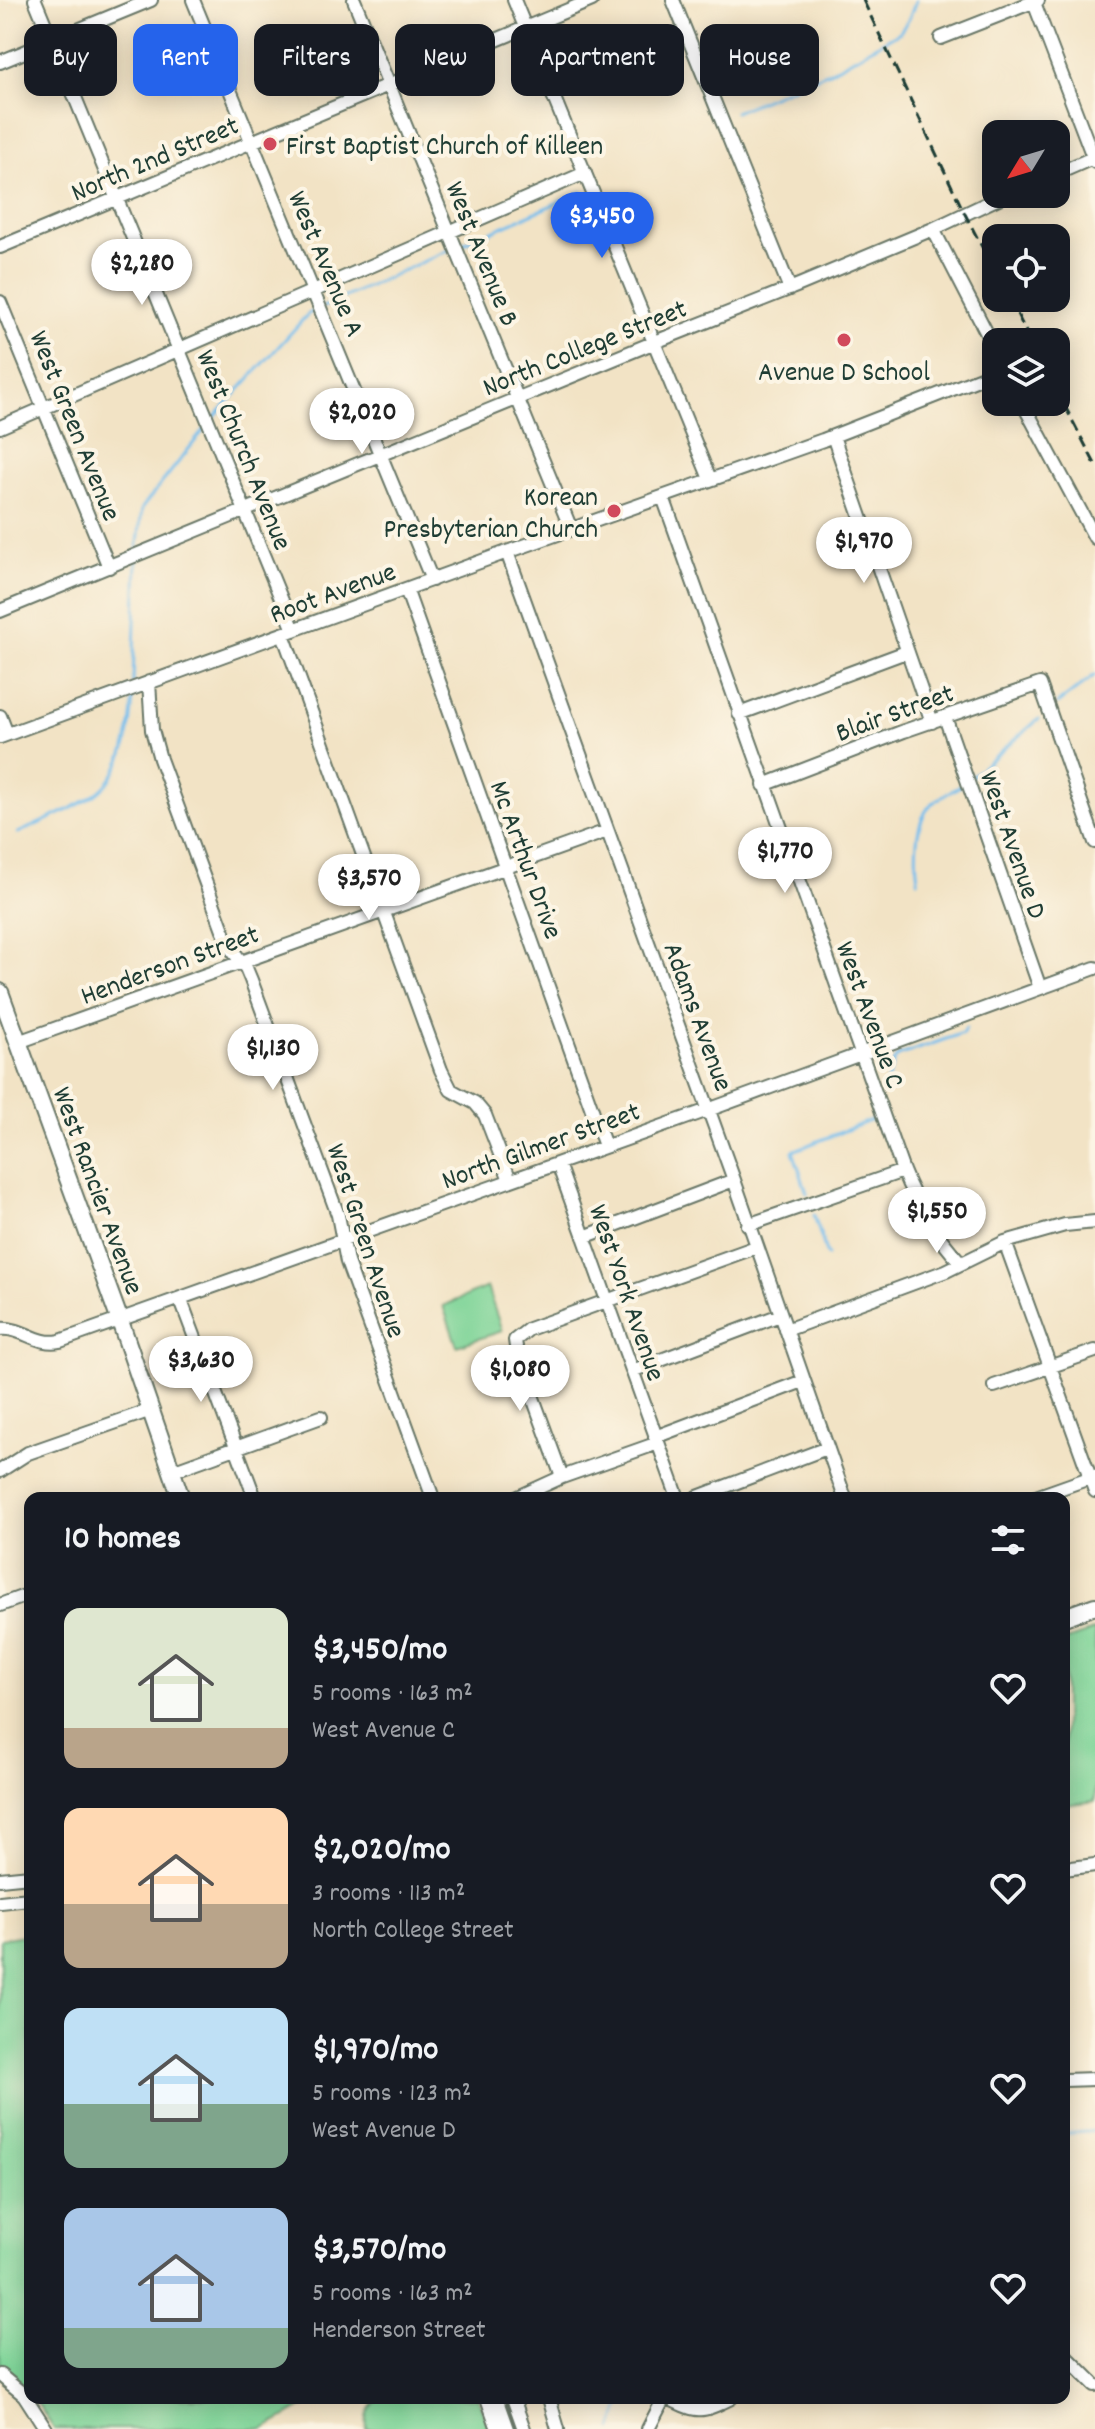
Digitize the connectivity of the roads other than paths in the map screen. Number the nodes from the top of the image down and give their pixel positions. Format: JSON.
{"nodes":[{"id":1,"x":35,"y":0,"type":"edge"},
{"id":2,"x":151,"y":0,"type":"edge"},
{"id":3,"x":193,"y":0,"type":"edge"},
{"id":4,"x":354,"y":0,"type":"edge"},
{"id":5,"x":514,"y":0,"type":"edge"},
{"id":6,"x":592,"y":0,"type":"edge"},
{"id":7,"x":673,"y":0,"type":"edge"},
{"id":8,"x":1035,"y":1,"type":"edge"},
{"id":9,"x":45,"y":24,"type":"edge"},
{"id":10,"x":91,"y":24,"type":"edge"},
{"id":11,"x":523,"y":24,"type":"edge"},
{"id":12,"x":535,"y":24,"type":"edge"},
{"id":13,"x":511,"y":34,"type":"edge"},
{"id":14,"x":941,"y":38,"type":"dead end"},
{"id":15,"x":24,"y":52,"type":"edge"},
{"id":16,"x":0,"y":62,"type":"edge"},
{"id":17,"x":389,"y":85,"type":"junction"},
{"id":18,"x":74,"y":96,"type":"edge"},
{"id":19,"x":553,"y":96,"type":"edge"},
{"id":20,"x":251,"y":142,"type":"junction"},
{"id":21,"x":1094,"y":159,"type":"edge"},
{"id":22,"x":1070,"y":168,"type":"edge"},
{"id":23,"x":585,"y":173,"type":"junction"},
{"id":24,"x":117,"y":198,"type":"junction"},
{"id":25,"x":982,"y":206,"type":"edge"},
{"id":26,"x":933,"y":229,"type":"junction"},
{"id":27,"x":452,"y":235,"type":"junction"},
{"id":28,"x":0,"y":247,"type":"edge"},
{"id":29,"x":790,"y":289,"type":"junction"},
{"id":30,"x":315,"y":294,"type":"junction"},
{"id":31,"x":0,"y":302,"type":"edge"},
{"id":32,"x":984,"y":328,"type":"edge"},
{"id":33,"x":655,"y":342,"type":"junction"},
{"id":34,"x":178,"y":349,"type":"junction"},
{"id":35,"x":982,"y":378,"type":"edge"},
{"id":36,"x":517,"y":399,"type":"junction"},
{"id":37,"x":44,"y":408,"type":"junction"},
{"id":38,"x":1030,"y":416,"type":"edge"},
{"id":39,"x":0,"y":427,"type":"edge"},
{"id":40,"x":833,"y":436,"type":"junction"},
{"id":41,"x":381,"y":456,"type":"junction"},
{"id":42,"x":710,"y":479,"type":"junction"},
{"id":43,"x":663,"y":497,"type":"junction"},
{"id":44,"x":246,"y":511,"type":"junction"},
{"id":45,"x":571,"y":529,"type":"junction"},
{"id":46,"x":1095,"y":538,"type":"edge"},
{"id":47,"x":507,"y":552,"type":"junction"},
{"id":48,"x":114,"y":565,"type":"junction"},
{"id":49,"x":432,"y":580,"type":"junction"},
{"id":50,"x":406,"y":589,"type":"junction"},
{"id":51,"x":0,"y":611,"type":"edge"},
{"id":52,"x":288,"y":632,"type":"junction"},
{"id":53,"x":906,"y":652,"type":"junction"},
{"id":54,"x":145,"y":684,"type":"junction"},
{"id":55,"x":739,"y":714,"type":"junction"},
{"id":56,"x":0,"y":716,"type":"edge"},
{"id":57,"x":945,"y":717,"type":"junction"},
{"id":58,"x":932,"y":722,"type":"junction"},
{"id":59,"x":4,"y":735,"type":"edge"},
{"id":60,"x":764,"y":785,"type":"junction"},
{"id":61,"x":607,"y":831,"type":"junction"},
{"id":62,"x":1095,"y":842,"type":"edge"},
{"id":63,"x":505,"y":866,"type":"junction"},
{"id":64,"x":384,"y":911,"type":"junction"},
{"id":65,"x":241,"y":962,"type":"junction"},
{"id":66,"x":1095,"y":968,"type":"edge"},
{"id":67,"x":1040,"y":988,"type":"junction"},
{"id":68,"x":0,"y":992,"type":"edge"},
{"id":69,"x":18,"y":1042,"type":"junction"},
{"id":70,"x":861,"y":1054,"type":"junction"},
{"id":71,"x":708,"y":1110,"type":"junction"},
{"id":72,"x":605,"y":1146,"type":"junction"},
{"id":73,"x":558,"y":1164,"type":"junction"},
{"id":74,"x":903,"y":1171,"type":"junction"},
{"id":75,"x":510,"y":1180,"type":"junction"},
{"id":76,"x":734,"y":1180,"type":"junction"},
{"id":77,"x":1095,"y":1222,"type":"edge"},
{"id":78,"x":748,"y":1225,"type":"junction"},
{"id":79,"x":584,"y":1237,"type":"junction"},
{"id":80,"x":343,"y":1241,"type":"junction"},
{"id":81,"x":1005,"y":1242,"type":"junction"},
{"id":82,"x":756,"y":1247,"type":"junction"},
{"id":83,"x":961,"y":1263,"type":"junction"},
{"id":84,"x":180,"y":1298,"type":"junction"},
{"id":85,"x":607,"y":1302,"type":"junction"},
{"id":86,"x":780,"y":1315,"type":"junction"},
{"id":87,"x":120,"y":1321,"type":"junction"},
{"id":88,"x":0,"y":1329,"type":"edge"},
{"id":89,"x":786,"y":1330,"type":"junction"},
{"id":90,"x":1095,"y":1351,"type":"edge"},
{"id":91,"x":1050,"y":1367,"type":"junction"},
{"id":92,"x":632,"y":1371,"type":"junction"},
{"id":93,"x":803,"y":1381,"type":"junction"},
{"id":94,"x":994,"y":1386,"type":"dead end"},
{"id":95,"x":151,"y":1410,"type":"junction"},
{"id":96,"x":321,"y":1417,"type":"dead end"},
{"id":97,"x":656,"y":1440,"type":"junction"},
{"id":98,"x":236,"y":1447,"type":"junction"},
{"id":99,"x":827,"y":1448,"type":"junction"},
{"id":100,"x":0,"y":1471,"type":"edge"},
{"id":101,"x":172,"y":1471,"type":"junction"},
{"id":102,"x":562,"y":1477,"type":"junction"},
{"id":103,"x":1093,"y":1477,"type":"edge"},
{"id":104,"x":1095,"y":1491,"type":"edge"},
{"id":105,"x":179,"y":1492,"type":"edge"},
{"id":106,"x":253,"y":1492,"type":"edge"},
{"id":107,"x":431,"y":1492,"type":"edge"},
{"id":108,"x":529,"y":1492,"type":"edge"},
{"id":109,"x":676,"y":1492,"type":"edge"},
{"id":110,"x":711,"y":1492,"type":"edge"},
{"id":111,"x":843,"y":1492,"type":"edge"},
{"id":112,"x":1050,"y":1492,"type":"edge"},
{"id":113,"x":24,"y":1596,"type":"edge"},
{"id":114,"x":0,"y":1605,"type":"edge"},
{"id":115,"x":1095,"y":1606,"type":"edge"},
{"id":116,"x":1070,"y":1615,"type":"edge"},
{"id":117,"x":1095,"y":1865,"type":"edge"},
{"id":118,"x":1070,"y":1868,"type":"edge"},
{"id":119,"x":24,"y":1877,"type":"edge"},
{"id":120,"x":0,"y":1879,"type":"edge"},
{"id":121,"x":24,"y":1899,"type":"edge"},
{"id":122,"x":4,"y":1901,"type":"edge"},
{"id":123,"x":1095,"y":2079,"type":"edge"},
{"id":124,"x":1070,"y":2080,"type":"edge"},
{"id":125,"x":1070,"y":2359,"type":"edge"},
{"id":126,"x":0,"y":2375,"type":"edge"},
{"id":127,"x":1095,"y":2385,"type":"edge"},
{"id":128,"x":24,"y":2395,"type":"edge"},
{"id":129,"x":30,"y":2404,"type":"edge"},
{"id":130,"x":489,"y":2404,"type":"edge"},
{"id":131,"x":498,"y":2404,"type":"edge"},
{"id":132,"x":506,"y":2404,"type":"edge"},
{"id":133,"x":515,"y":2404,"type":"edge"},
{"id":134,"x":524,"y":2404,"type":"edge"},
{"id":135,"x":551,"y":2404,"type":"edge"},
{"id":136,"x":663,"y":2404,"type":"edge"},
{"id":137,"x":680,"y":2404,"type":"edge"},
{"id":138,"x":718,"y":2404,"type":"edge"},
{"id":139,"x":46,"y":2429,"type":"edge"},
{"id":140,"x":498,"y":2429,"type":"edge"},
{"id":141,"x":507,"y":2429,"type":"edge"},
{"id":142,"x":514,"y":2429,"type":"edge"},
{"id":143,"x":524,"y":2429,"type":"edge"},
{"id":144,"x":532,"y":2429,"type":"edge"},
{"id":145,"x":558,"y":2429,"type":"edge"},
{"id":146,"x":648,"y":2429,"type":"edge"}],
"edges":[{"from":1,"to":9,"type":"street","name":"West Church Avenue"},
{"from":2,"to":10,"type":"street"},
{"from":3,"to":20,"type":"street","name":"West Avenue A"},
{"from":4,"to":17,"type":"street","name":"West Avenue B"},
{"from":5,"to":11,"type":"street"},
{"from":6,"to":12,"type":"street","name":"North 2nd Street"},
{"from":7,"to":29,"type":"street"},
{"from":8,"to":14,"type":"street"},
{"from":8,"to":21,"type":"street"},
{"from":13,"to":17,"type":"street","name":"North 2nd Street"},
{"from":15,"to":16,"type":"street"},
{"from":17,"to":20,"type":"street","name":"North 2nd Street"},
{"from":17,"to":27,"type":"street","name":"West Avenue B"},
{"from":18,"to":24,"type":"street","name":"West Church Avenue"},
{"from":19,"to":23,"type":"street"},
{"from":20,"to":24,"type":"street","name":"North 2nd Street"},
{"from":20,"to":30,"type":"street","name":"West Avenue A"},
{"from":21,"to":22,"type":"street"},
{"from":23,"to":27,"type":"street"},
{"from":23,"to":33,"type":"street"},
{"from":24,"to":28,"type":"street","name":"North 2nd Street"},
{"from":24,"to":34,"type":"street","name":"West Church Avenue"},
{"from":25,"to":26,"type":"street","name":"North College Street"},
{"from":26,"to":29,"type":"street","name":"North College Street"},
{"from":26,"to":32,"type":"street"},
{"from":27,"to":30,"type":"street"},
{"from":27,"to":36,"type":"street","name":"West Avenue B"},
{"from":29,"to":33,"type":"street","name":"North College Street"},
{"from":30,"to":34,"type":"street"},
{"from":30,"to":41,"type":"street","name":"West Avenue A"},
{"from":31,"to":37,"type":"street","name":"West Green Avenue"},
{"from":33,"to":36,"type":"street","name":"North College Street"},
{"from":33,"to":42,"type":"street"},
{"from":34,"to":37,"type":"street"},
{"from":34,"to":44,"type":"street","name":"West Church Avenue"},
{"from":35,"to":40,"type":"street","name":"Root Avenue"},
{"from":36,"to":41,"type":"street","name":"North College Street"},
{"from":36,"to":45,"type":"street","name":"West Avenue B"},
{"from":37,"to":39,"type":"street"},
{"from":37,"to":48,"type":"street","name":"West Green Avenue"},
{"from":38,"to":46,"type":"street"},
{"from":40,"to":42,"type":"street","name":"Root Avenue"},
{"from":40,"to":53,"type":"street"},
{"from":41,"to":44,"type":"street","name":"North College Street"},
{"from":41,"to":49,"type":"street","name":"West Avenue A"},
{"from":42,"to":43,"type":"street","name":"Root Avenue"},
{"from":43,"to":45,"type":"street","name":"Root Avenue"},
{"from":43,"to":55,"type":"street","name":"West Avenue C"},
{"from":44,"to":48,"type":"street","name":"North College Street"},
{"from":44,"to":52,"type":"street","name":"West Church Avenue"},
{"from":45,"to":47,"type":"street","name":"Root Avenue"},
{"from":47,"to":49,"type":"street","name":"Root Avenue"},
{"from":47,"to":61,"type":"street","name":"Adams Avenue"},
{"from":48,"to":51,"type":"street","name":"North College Street"},
{"from":49,"to":50,"type":"street","name":"Root Avenue"},
{"from":50,"to":52,"type":"street","name":"Root Avenue"},
{"from":50,"to":63,"type":"street","name":"Mc Arthur Drive"},
{"from":52,"to":54,"type":"street","name":"Root Avenue"},
{"from":52,"to":64,"type":"street","name":"West Church Avenue"},
{"from":53,"to":55,"type":"street"},
{"from":53,"to":58,"type":"street"},
{"from":54,"to":59,"type":"street","name":"Root Avenue"},
{"from":54,"to":65,"type":"street","name":"West Green Avenue"},
{"from":55,"to":60,"type":"street","name":"West Avenue C"},
{"from":56,"to":59,"type":"street"},
{"from":57,"to":58,"type":"street","name":"Blair Street"},
{"from":57,"to":62,"type":"street","name":"Blair Street"},
{"from":57,"to":67,"type":"street","name":"West Avenue D"},
{"from":58,"to":60,"type":"street","name":"Blair Street"},
{"from":60,"to":70,"type":"street","name":"West Avenue C"},
{"from":61,"to":63,"type":"street","name":"Henderson Street"},
{"from":61,"to":71,"type":"street","name":"Adams Avenue"},
{"from":63,"to":64,"type":"street","name":"Henderson Street"},
{"from":63,"to":72,"type":"street","name":"Mc Arthur Drive"},
{"from":64,"to":65,"type":"street","name":"Henderson Street"},
{"from":64,"to":75,"type":"street","name":"West Church Avenue"},
{"from":65,"to":69,"type":"street","name":"Henderson Street"},
{"from":65,"to":80,"type":"street","name":"West Green Avenue"},
{"from":66,"to":67,"type":"street","name":"North Gilmer Street"},
{"from":67,"to":70,"type":"street","name":"North Gilmer Street"},
{"from":68,"to":69,"type":"main road","name":"West Rancier Avenue"},
{"from":69,"to":87,"type":"main road","name":"West Rancier Avenue"},
{"from":70,"to":71,"type":"street","name":"North Gilmer Street"},
{"from":70,"to":74,"type":"street","name":"West Avenue C"},
{"from":71,"to":72,"type":"street","name":"North Gilmer Street"},
{"from":71,"to":76,"type":"street","name":"Adams Avenue"},
{"from":72,"to":73,"type":"street","name":"North Gilmer Street"},
{"from":73,"to":75,"type":"street","name":"North Gilmer Street"},
{"from":73,"to":79,"type":"street","name":"West York Avenue"},
{"from":74,"to":78,"type":"street"},
{"from":74,"to":83,"type":"street","name":"West Avenue C"},
{"from":75,"to":80,"type":"street","name":"North Gilmer Street"},
{"from":76,"to":78,"type":"street","name":"Adams Avenue"},
{"from":76,"to":79,"type":"street"},
{"from":77,"to":81,"type":"street"},
{"from":78,"to":82,"type":"street","name":"Adams Avenue"},
{"from":79,"to":85,"type":"street","name":"West York Avenue"},
{"from":80,"to":84,"type":"street","name":"North Gilmer Street"},
{"from":80,"to":107,"type":"street","name":"West Green Avenue"},
{"from":81,"to":83,"type":"street"},
{"from":81,"to":91,"type":"street"},
{"from":82,"to":85,"type":"street"},
{"from":82,"to":86,"type":"street","name":"Adams Avenue"},
{"from":83,"to":89,"type":"street"},
{"from":84,"to":87,"type":"street","name":"North Gilmer Street"},
{"from":84,"to":98,"type":"street"},
{"from":85,"to":92,"type":"street","name":"West York Avenue"},
{"from":85,"to":102,"type":"street"},
{"from":86,"to":89,"type":"street","name":"Adams Avenue"},
{"from":86,"to":92,"type":"street"},
{"from":87,"to":88,"type":"street","name":"North Gilmer Street"},
{"from":87,"to":95,"type":"main road","name":"West Rancier Avenue"},
{"from":89,"to":93,"type":"street","name":"Adams Avenue"},
{"from":90,"to":91,"type":"street"},
{"from":91,"to":94,"type":"street"},
{"from":91,"to":103,"type":"street"},
{"from":92,"to":97,"type":"street","name":"West York Avenue"},
{"from":93,"to":97,"type":"street"},
{"from":93,"to":99,"type":"street","name":"Adams Avenue"},
{"from":95,"to":100,"type":"street"},
{"from":95,"to":101,"type":"main road","name":"West Rancier Avenue"},
{"from":96,"to":98,"type":"street"},
{"from":97,"to":102,"type":"street"},
{"from":97,"to":109,"type":"street","name":"West York Avenue"},
{"from":98,"to":101,"type":"street"},
{"from":98,"to":106,"type":"street"},
{"from":99,"to":110,"type":"street"},
{"from":99,"to":111,"type":"street","name":"Adams Avenue"},
{"from":101,"to":105,"type":"main road","name":"West Rancier Avenue"},
{"from":102,"to":108,"type":"street"},
{"from":103,"to":104,"type":"street"},
{"from":103,"to":112,"type":"street"},
{"from":113,"to":114,"type":"street"},
{"from":115,"to":116,"type":"main road"},
{"from":117,"to":118,"type":"street"},
{"from":119,"to":120,"type":"street"},
{"from":121,"to":122,"type":"street"},
{"from":123,"to":124,"type":"street"},
{"from":125,"to":127,"type":"street"},
{"from":126,"to":128,"type":"street"},
{"from":129,"to":139,"type":"street"},
{"from":130,"to":140,"type":"street"},
{"from":131,"to":141,"type":"street"},
{"from":132,"to":142,"type":"street"},
{"from":133,"to":143,"type":"street"},
{"from":134,"to":144,"type":"street"},
{"from":135,"to":145,"type":"street"},
{"from":136,"to":146,"type":"street"},
{"from":137,"to":138,"type":"street"}]}
